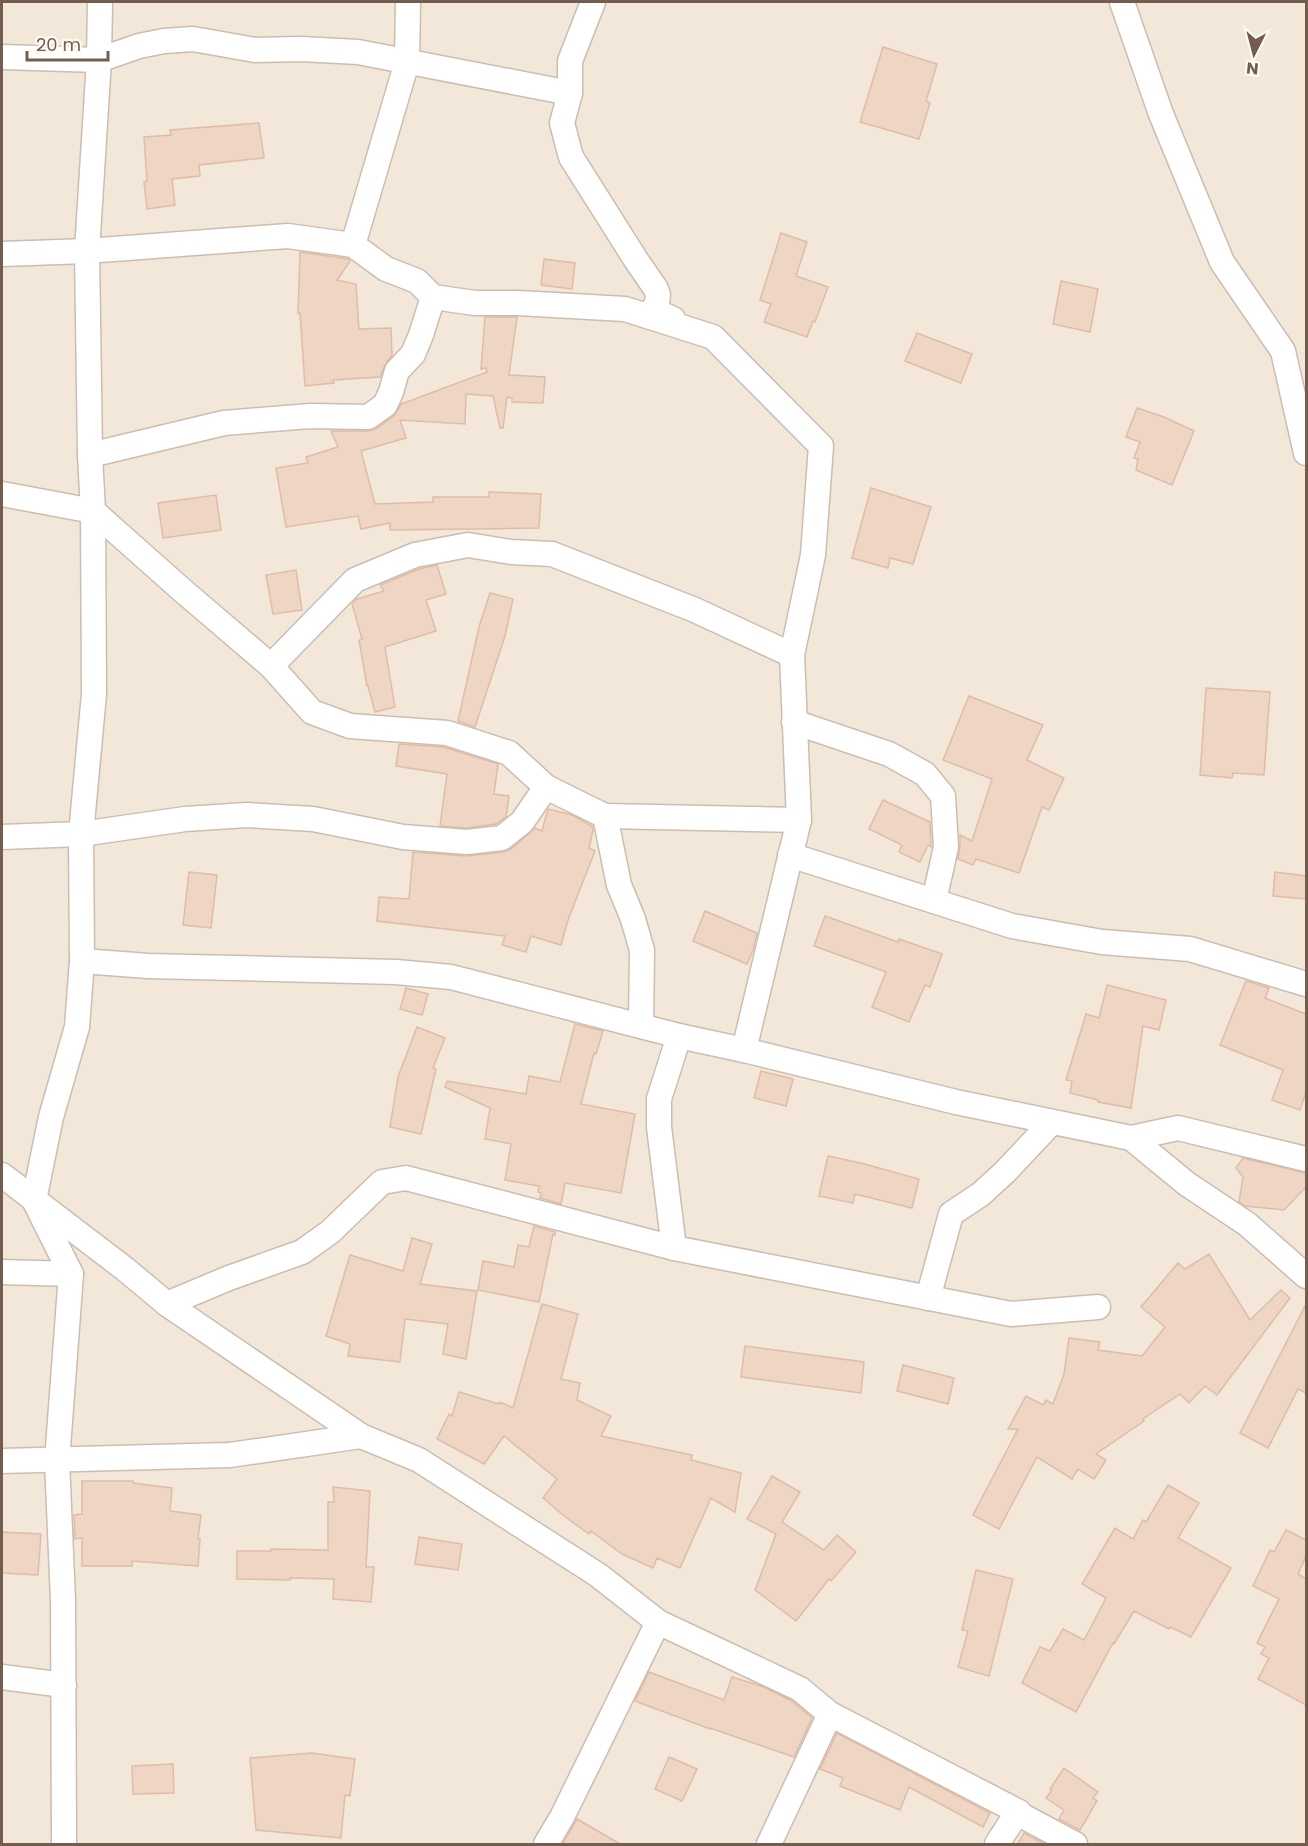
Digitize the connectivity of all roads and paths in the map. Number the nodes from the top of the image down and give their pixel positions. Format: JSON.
{"nodes":[{"id":1,"x":100,"y":2,"type":"edge"},
{"id":2,"x":408,"y":2,"type":"edge"},
{"id":3,"x":593,"y":2,"type":"edge"},
{"id":4,"x":1122,"y":2,"type":"edge"},
{"id":5,"x":2,"y":57,"type":"edge"},
{"id":6,"x":99,"y":60,"type":"junction"},
{"id":7,"x":407,"y":62,"type":"junction"},
{"id":8,"x":570,"y":93,"type":"junction"},
{"id":9,"x":353,"y":245,"type":"junction"},
{"id":10,"x":87,"y":251,"type":"junction"},
{"id":11,"x":2,"y":254,"type":"edge"},
{"id":12,"x":433,"y":297,"type":"junction"},
{"id":13,"x":713,"y":338,"type":"junction"},
{"id":14,"x":1306,"y":453,"type":"edge"},
{"id":15,"x":90,"y":455,"type":"junction"},
{"id":16,"x":2,"y":494,"type":"edge"},
{"id":17,"x":93,"y":511,"type":"junction"},
{"id":18,"x":792,"y":655,"type":"junction"},
{"id":19,"x":271,"y":666,"type":"junction"},
{"id":20,"x":795,"y":722,"type":"junction"},
{"id":21,"x":546,"y":787,"type":"junction"},
{"id":22,"x":605,"y":816,"type":"junction"},
{"id":23,"x":799,"y":820,"type":"junction"},
{"id":24,"x":81,"y":834,"type":"junction"},
{"id":25,"x":2,"y":837,"type":"edge"},
{"id":26,"x":790,"y":855,"type":"junction"},
{"id":27,"x":934,"y":901,"type":"junction"},
{"id":28,"x":82,"y":961,"type":"junction"},
{"id":29,"x":1306,"y":984,"type":"edge"},
{"id":30,"x":641,"y":1025,"type":"junction"},
{"id":31,"x":680,"y":1036,"type":"junction"},
{"id":32,"x":744,"y":1050,"type":"junction"},
{"id":33,"x":1052,"y":1122,"type":"junction"},
{"id":34,"x":1131,"y":1138,"type":"junction"},
{"id":35,"x":1306,"y":1159,"type":"edge"},
{"id":36,"x":2,"y":1175,"type":"edge"},
{"id":37,"x":34,"y":1200,"type":"junction"},
{"id":38,"x":674,"y":1248,"type":"junction"},
{"id":39,"x":2,"y":1272,"type":"edge"},
{"id":40,"x":71,"y":1274,"type":"junction"},
{"id":41,"x":1306,"y":1275,"type":"edge"},
{"id":42,"x":928,"y":1298,"type":"junction"},
{"id":43,"x":167,"y":1304,"type":"junction"},
{"id":44,"x":1098,"y":1307,"type":"dead end"},
{"id":45,"x":361,"y":1436,"type":"junction"},
{"id":46,"x":2,"y":1461,"type":"edge"},
{"id":47,"x":57,"y":1461,"type":"junction"},
{"id":48,"x":658,"y":1622,"type":"junction"},
{"id":49,"x":2,"y":1677,"type":"edge"},
{"id":50,"x":64,"y":1685,"type":"junction"},
{"id":51,"x":830,"y":1714,"type":"junction"},
{"id":52,"x":1017,"y":1813,"type":"junction"},
{"id":53,"x":64,"y":1845,"type":"edge"},
{"id":54,"x":546,"y":1845,"type":"edge"},
{"id":55,"x":769,"y":1845,"type":"edge"},
{"id":56,"x":997,"y":1845,"type":"edge"},
{"id":57,"x":1075,"y":1845,"type":"edge"}],
"edges":[{"from":1,"to":6,"type":"street"},
{"from":2,"to":7,"type":"street"},
{"from":3,"to":8,"type":"street"},
{"from":4,"to":14,"type":"street"},
{"from":5,"to":6,"type":"street"},
{"from":6,"to":7,"type":"street"},
{"from":6,"to":10,"type":"street"},
{"from":7,"to":8,"type":"street"},
{"from":7,"to":9,"type":"street"},
{"from":8,"to":13,"type":"street"},
{"from":9,"to":10,"type":"street"},
{"from":9,"to":12,"type":"street"},
{"from":10,"to":11,"type":"street"},
{"from":10,"to":15,"type":"street"},
{"from":12,"to":13,"type":"street"},
{"from":12,"to":15,"type":"street"},
{"from":13,"to":18,"type":"street"},
{"from":15,"to":17,"type":"street"},
{"from":16,"to":17,"type":"street"},
{"from":17,"to":19,"type":"street"},
{"from":17,"to":24,"type":"street"},
{"from":18,"to":19,"type":"street"},
{"from":18,"to":20,"type":"street"},
{"from":19,"to":21,"type":"street"},
{"from":20,"to":23,"type":"street"},
{"from":20,"to":27,"type":"street"},
{"from":21,"to":22,"type":"street"},
{"from":21,"to":24,"type":"street"},
{"from":22,"to":23,"type":"street"},
{"from":22,"to":30,"type":"street"},
{"from":23,"to":26,"type":"street"},
{"from":24,"to":25,"type":"street"},
{"from":24,"to":28,"type":"street"},
{"from":26,"to":27,"type":"street"},
{"from":26,"to":32,"type":"street"},
{"from":27,"to":29,"type":"street"},
{"from":28,"to":30,"type":"street"},
{"from":28,"to":37,"type":"street"},
{"from":30,"to":31,"type":"street"},
{"from":31,"to":32,"type":"street"},
{"from":31,"to":38,"type":"street"},
{"from":32,"to":33,"type":"street"},
{"from":33,"to":34,"type":"street"},
{"from":33,"to":42,"type":"street"},
{"from":34,"to":35,"type":"street"},
{"from":34,"to":41,"type":"street"},
{"from":36,"to":37,"type":"street"},
{"from":37,"to":40,"type":"street"},
{"from":37,"to":43,"type":"street"},
{"from":38,"to":42,"type":"street"},
{"from":38,"to":43,"type":"street"},
{"from":39,"to":40,"type":"street"},
{"from":40,"to":47,"type":"street"},
{"from":42,"to":44,"type":"street"},
{"from":43,"to":45,"type":"street"},
{"from":45,"to":47,"type":"street"},
{"from":45,"to":48,"type":"street"},
{"from":46,"to":47,"type":"street"},
{"from":47,"to":50,"type":"street"},
{"from":48,"to":51,"type":"street"},
{"from":48,"to":54,"type":"street"},
{"from":49,"to":50,"type":"street"},
{"from":50,"to":53,"type":"street"},
{"from":51,"to":52,"type":"street"},
{"from":51,"to":55,"type":"street"},
{"from":52,"to":56,"type":"street"},
{"from":52,"to":57,"type":"street"}]}
